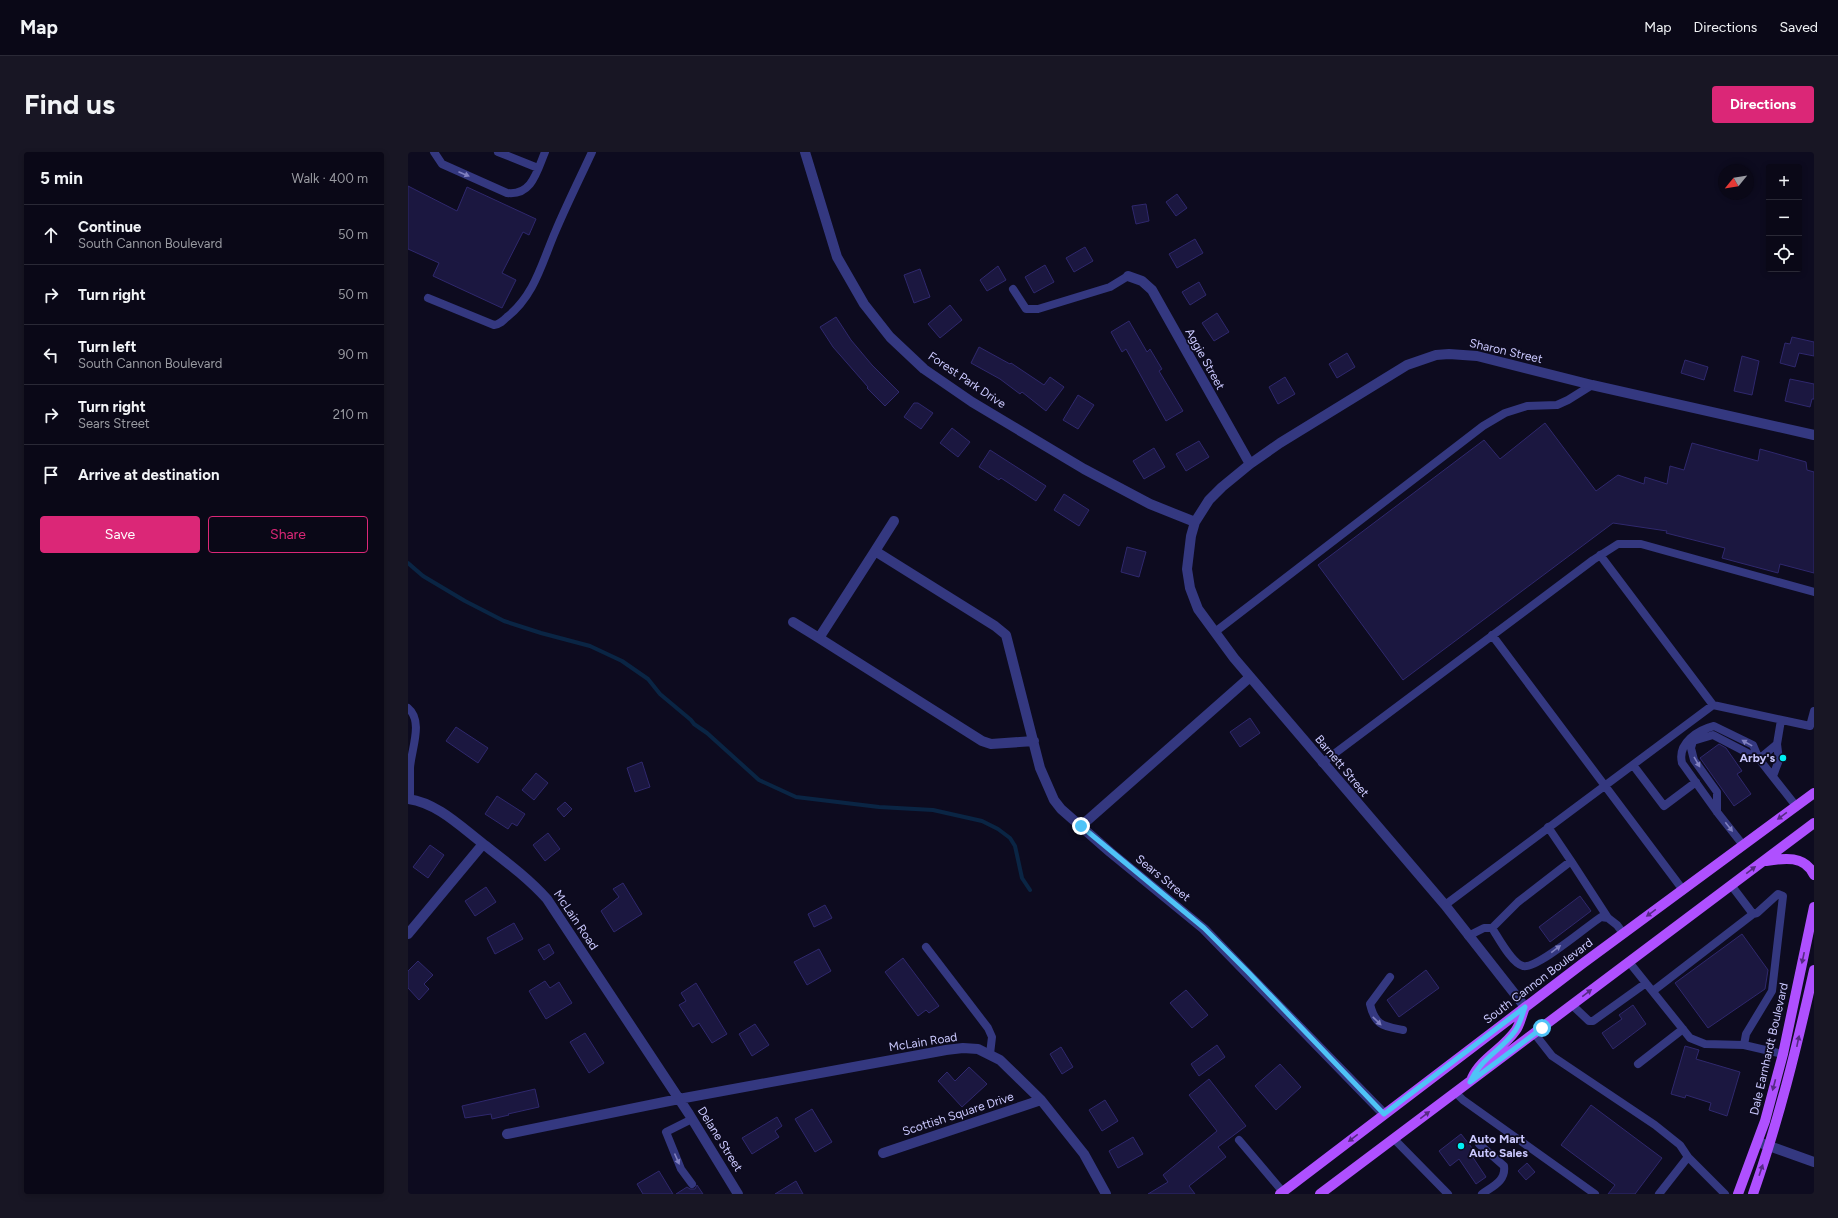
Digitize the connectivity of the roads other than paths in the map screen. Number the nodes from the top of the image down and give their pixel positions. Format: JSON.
{"nodes":[{"id":1,"x":434,"y":152,"type":"edge"},
{"id":2,"x":498,"y":152,"type":"edge"},
{"id":3,"x":545,"y":152,"type":"edge"},
{"id":4,"x":592,"y":152,"type":"edge"},
{"id":5,"x":804,"y":152,"type":"edge"},
{"id":6,"x":538,"y":168,"type":"junction"},
{"id":7,"x":1128,"y":276,"type":"joint"},
{"id":8,"x":1013,"y":289,"type":"dead end"},
{"id":9,"x":428,"y":298,"type":"dead end"},
{"id":10,"x":1592,"y":385,"type":"junction"},
{"id":11,"x":1814,"y":435,"type":"edge"},
{"id":12,"x":1250,"y":464,"type":"junction"},
{"id":13,"x":894,"y":521,"type":"dead end"},
{"id":14,"x":1195,"y":522,"type":"junction"},
{"id":15,"x":875,"y":551,"type":"junction"},
{"id":16,"x":1600,"y":555,"type":"junction"},
{"id":17,"x":1814,"y":592,"type":"edge"},
{"id":18,"x":793,"y":622,"type":"dead end"},
{"id":19,"x":1215,"y":632,"type":"junction"},
{"id":20,"x":1492,"y":635,"type":"junction"},
{"id":21,"x":819,"y":638,"type":"junction"},
{"id":22,"x":1250,"y":677,"type":"junction"},
{"id":23,"x":1713,"y":705,"type":"junction"},
{"id":24,"x":408,"y":708,"type":"edge"},
{"id":25,"x":1814,"y":712,"type":"edge"},
{"id":26,"x":1781,"y":720,"type":"junction"},
{"id":27,"x":1034,"y":741,"type":"junction"},
{"id":28,"x":1777,"y":744,"type":"junction"},
{"id":29,"x":1759,"y":759,"type":"junction"},
{"id":30,"x":1322,"y":763,"type":"junction"},
{"id":31,"x":1633,"y":765,"type":"junction"},
{"id":32,"x":1773,"y":776,"type":"junction"},
{"id":33,"x":1696,"y":782,"type":"junction"},
{"id":34,"x":1604,"y":786,"type":"junction"},
{"id":35,"x":1814,"y":793,"type":"edge"},
{"id":36,"x":409,"y":800,"type":"edge"},
{"id":37,"x":1796,"y":806,"type":"junction"},
{"id":38,"x":1717,"y":812,"type":"junction"},
{"id":39,"x":1814,"y":823,"type":"edge"},
{"id":40,"x":1081,"y":826,"type":"junction"},
{"id":41,"x":1548,"y":827,"type":"junction"},
{"id":42,"x":483,"y":844,"type":"junction"},
{"id":43,"x":1743,"y":845,"type":"junction"},
{"id":44,"x":1572,"y":861,"type":"junction"},
{"id":45,"x":1764,"y":861,"type":"junction"},
{"id":46,"x":1814,"y":875,"type":"edge"},
{"id":47,"x":1731,"y":885,"type":"junction"},
{"id":48,"x":1683,"y":890,"type":"junction"},
{"id":49,"x":1445,"y":906,"type":"junction"},
{"id":50,"x":1814,"y":906,"type":"edge"},
{"id":51,"x":1753,"y":914,"type":"junction"},
{"id":52,"x":1608,"y":918,"type":"junction"},
{"id":53,"x":1492,"y":928,"type":"junction"},
{"id":54,"x":1623,"y":933,"type":"junction"},
{"id":55,"x":408,"y":934,"type":"edge"},
{"id":56,"x":1468,"y":936,"type":"junction"},
{"id":57,"x":926,"y":947,"type":"dead end"},
{"id":58,"x":1629,"y":962,"type":"junction"},
{"id":59,"x":1814,"y":970,"type":"edge"},
{"id":60,"x":1390,"y":977,"type":"dead end"},
{"id":61,"x":1646,"y":983,"type":"junction"},
{"id":62,"x":1653,"y":992,"type":"junction"},
{"id":63,"x":1572,"y":1005,"type":"junction"},
{"id":64,"x":1525,"y":1007,"type":"junction"},
{"id":65,"x":1683,"y":1029,"type":"junction"},
{"id":66,"x":1403,"y":1030,"type":"dead end"},
{"id":67,"x":1534,"y":1034,"type":"junction"},
{"id":68,"x":1744,"y":1045,"type":"junction"},
{"id":69,"x":990,"y":1054,"type":"junction"},
{"id":70,"x":1783,"y":1054,"type":"junction"},
{"id":71,"x":1638,"y":1064,"type":"dead end"},
{"id":72,"x":1470,"y":1082,"type":"junction"},
{"id":73,"x":1456,"y":1092,"type":"junction"},
{"id":74,"x":679,"y":1099,"type":"junction"},
{"id":75,"x":1041,"y":1100,"type":"junction"},
{"id":76,"x":1384,"y":1114,"type":"junction"},
{"id":77,"x":692,"y":1118,"type":"junction"},
{"id":78,"x":507,"y":1134,"type":"dead end"},
{"id":79,"x":1394,"y":1139,"type":"junction"},
{"id":80,"x":1240,"y":1140,"type":"dead end"},
{"id":81,"x":1758,"y":1142,"type":"junction"},
{"id":82,"x":1479,"y":1144,"type":"dead end"},
{"id":83,"x":1770,"y":1146,"type":"junction"},
{"id":84,"x":883,"y":1153,"type":"dead end"},
{"id":85,"x":1688,"y":1157,"type":"junction"},
{"id":86,"x":1814,"y":1162,"type":"edge"},
{"id":87,"x":692,"y":1184,"type":"dead end"},
{"id":88,"x":1281,"y":1193,"type":"edge"},
{"id":89,"x":737,"y":1194,"type":"edge"},
{"id":90,"x":1106,"y":1194,"type":"edge"},
{"id":91,"x":1320,"y":1194,"type":"edge"},
{"id":92,"x":1448,"y":1194,"type":"edge"},
{"id":93,"x":1482,"y":1194,"type":"edge"},
{"id":94,"x":1595,"y":1194,"type":"edge"},
{"id":95,"x":1659,"y":1194,"type":"edge"},
{"id":96,"x":1725,"y":1194,"type":"edge"},
{"id":97,"x":1738,"y":1194,"type":"edge"},
{"id":98,"x":1753,"y":1194,"type":"edge"}],
"edges":[{"from":1,"to":6,"type":"lane","one_way":true},
{"from":2,"to":6,"type":"lane"},
{"from":3,"to":6,"type":"lane"},
{"from":4,"to":9,"type":"lane"},
{"from":5,"to":14,"type":"street","name":"Forest Park Drive"},
{"from":7,"to":8,"type":"lane"},
{"from":7,"to":12,"type":"street","name":"Aggie Street"},
{"from":10,"to":11,"type":"street","name":"Sharon Street"},
{"from":10,"to":12,"type":"street","name":"Sharon Street"},
{"from":10,"to":19,"type":"lane"},
{"from":12,"to":14,"type":"street","name":"Sharon Street"},
{"from":13,"to":15,"type":"street"},
{"from":14,"to":19,"type":"street","name":"Barnett Street"},
{"from":15,"to":21,"type":"street"},
{"from":15,"to":27,"type":"street","name":"Sears Street"},
{"from":16,"to":17,"type":"lane"},
{"from":16,"to":20,"type":"lane"},
{"from":16,"to":23,"type":"lane"},
{"from":18,"to":21,"type":"street"},
{"from":19,"to":22,"type":"street","name":"Barnett Street"},
{"from":20,"to":30,"type":"lane"},
{"from":20,"to":34,"type":"lane"},
{"from":21,"to":27,"type":"street"},
{"from":22,"to":30,"type":"street","name":"Barnett Street"},
{"from":22,"to":40,"type":"street"},
{"from":23,"to":26,"type":"lane"},
{"from":23,"to":31,"type":"lane"},
{"from":24,"to":36,"type":"lane"},
{"from":25,"to":26,"type":"lane"},
{"from":26,"to":28,"type":"lane"},
{"from":27,"to":40,"type":"street","name":"Sears Street"},
{"from":28,"to":29,"type":"lane"},
{"from":28,"to":32,"type":"lane"},
{"from":29,"to":32,"type":"lane"},
{"from":29,"to":33,"type":"lane","one_way":true},
{"from":29,"to":38,"type":"lane","one_way":true},
{"from":30,"to":49,"type":"street","name":"Barnett Street"},
{"from":31,"to":33,"type":"lane"},
{"from":31,"to":34,"type":"lane"},
{"from":32,"to":37,"type":"lane"},
{"from":33,"to":38,"type":"lane"},
{"from":34,"to":41,"type":"lane"},
{"from":34,"to":48,"type":"lane"},
{"from":35,"to":37,"type":"main road","name":"South Cannon Boulevard"},
{"from":36,"to":42,"type":"street","name":"McLain Road"},
{"from":37,"to":43,"type":"main road","name":"South Cannon Boulevard","one_way":true},
{"from":38,"to":43,"type":"lane","one_way":true},
{"from":39,"to":45,"type":"main road"},
{"from":40,"to":76,"type":"street","name":"Sears Street"},
{"from":41,"to":44,"type":"lane"},
{"from":41,"to":49,"type":"lane"},
{"from":42,"to":55,"type":"street"},
{"from":42,"to":74,"type":"street","name":"McLain Road"},
{"from":43,"to":48,"type":"main road","name":"South Cannon Boulevard"},
{"from":44,"to":52,"type":"lane"},
{"from":44,"to":53,"type":"lane"},
{"from":45,"to":46,"type":"main road"},
{"from":47,"to":45,"type":"main road","one_way":true},
{"from":47,"to":51,"type":"lane"},
{"from":47,"to":58,"type":"main road"},
{"from":48,"to":54,"type":"main road","name":"South Cannon Boulevard","one_way":true},
{"from":49,"to":56,"type":"street","name":"Barnett Street"},
{"from":50,"to":70,"type":"main road","name":"Dale Earnhardt Boulevard","one_way":true},
{"from":51,"to":62,"type":"lane"},
{"from":51,"to":68,"type":"lane"},
{"from":53,"to":52,"type":"lane","one_way":true},
{"from":52,"to":54,"type":"lane"},
{"from":53,"to":56,"type":"lane"},
{"from":54,"to":64,"type":"main road","name":"South Cannon Boulevard"},
{"from":56,"to":64,"type":"street","name":"Barnett Street"},
{"from":57,"to":69,"type":"lane"},
{"from":58,"to":61,"type":"lane"},
{"from":63,"to":58,"type":"main road","one_way":true},
{"from":83,"to":59,"type":"main road","name":"Dale Earnhardt Boulevard","one_way":true},
{"from":60,"to":66,"type":"lane","one_way":true},
{"from":61,"to":62,"type":"lane"},
{"from":61,"to":63,"type":"lane"},
{"from":62,"to":65,"type":"lane"},
{"from":63,"to":67,"type":"main road"},
{"from":64,"to":72,"type":"main road"},
{"from":64,"to":76,"type":"main road","name":"South Cannon Boulevard"},
{"from":65,"to":68,"type":"lane"},
{"from":65,"to":71,"type":"lane"},
{"from":67,"to":72,"type":"main road"},
{"from":67,"to":85,"type":"lane"},
{"from":68,"to":70,"type":"lane"},
{"from":69,"to":74,"type":"street","name":"McLain Road"},
{"from":69,"to":75,"type":"street","name":"McLain Road"},
{"from":70,"to":81,"type":"main road","name":"Dale Earnhardt Boulevard","one_way":true},
{"from":72,"to":73,"type":"main road"},
{"from":79,"to":73,"type":"main road","one_way":true},
{"from":73,"to":94,"type":"lane"},
{"from":74,"to":77,"type":"street","name":"Delane Street"},
{"from":74,"to":78,"type":"street","name":"McLain Road"},
{"from":75,"to":84,"type":"street","name":"Scottish Square Drive"},
{"from":75,"to":90,"type":"street","name":"McLain Road"},
{"from":76,"to":88,"type":"main road","name":"South Cannon Boulevard","one_way":true},
{"from":77,"to":87,"type":"lane","one_way":true},
{"from":77,"to":89,"type":"street","name":"Delane Street"},
{"from":79,"to":91,"type":"main road"},
{"from":79,"to":92,"type":"lane"},
{"from":80,"to":88,"type":"lane"},
{"from":81,"to":83,"type":"street"},
{"from":81,"to":97,"type":"main road","name":"Dale Earnhardt Boulevard"},
{"from":82,"to":93,"type":"lane"},
{"from":83,"to":86,"type":"street"},
{"from":98,"to":83,"type":"main road","name":"Dale Earnhardt Boulevard","one_way":true},
{"from":85,"to":95,"type":"lane"},
{"from":85,"to":96,"type":"lane"}]}
